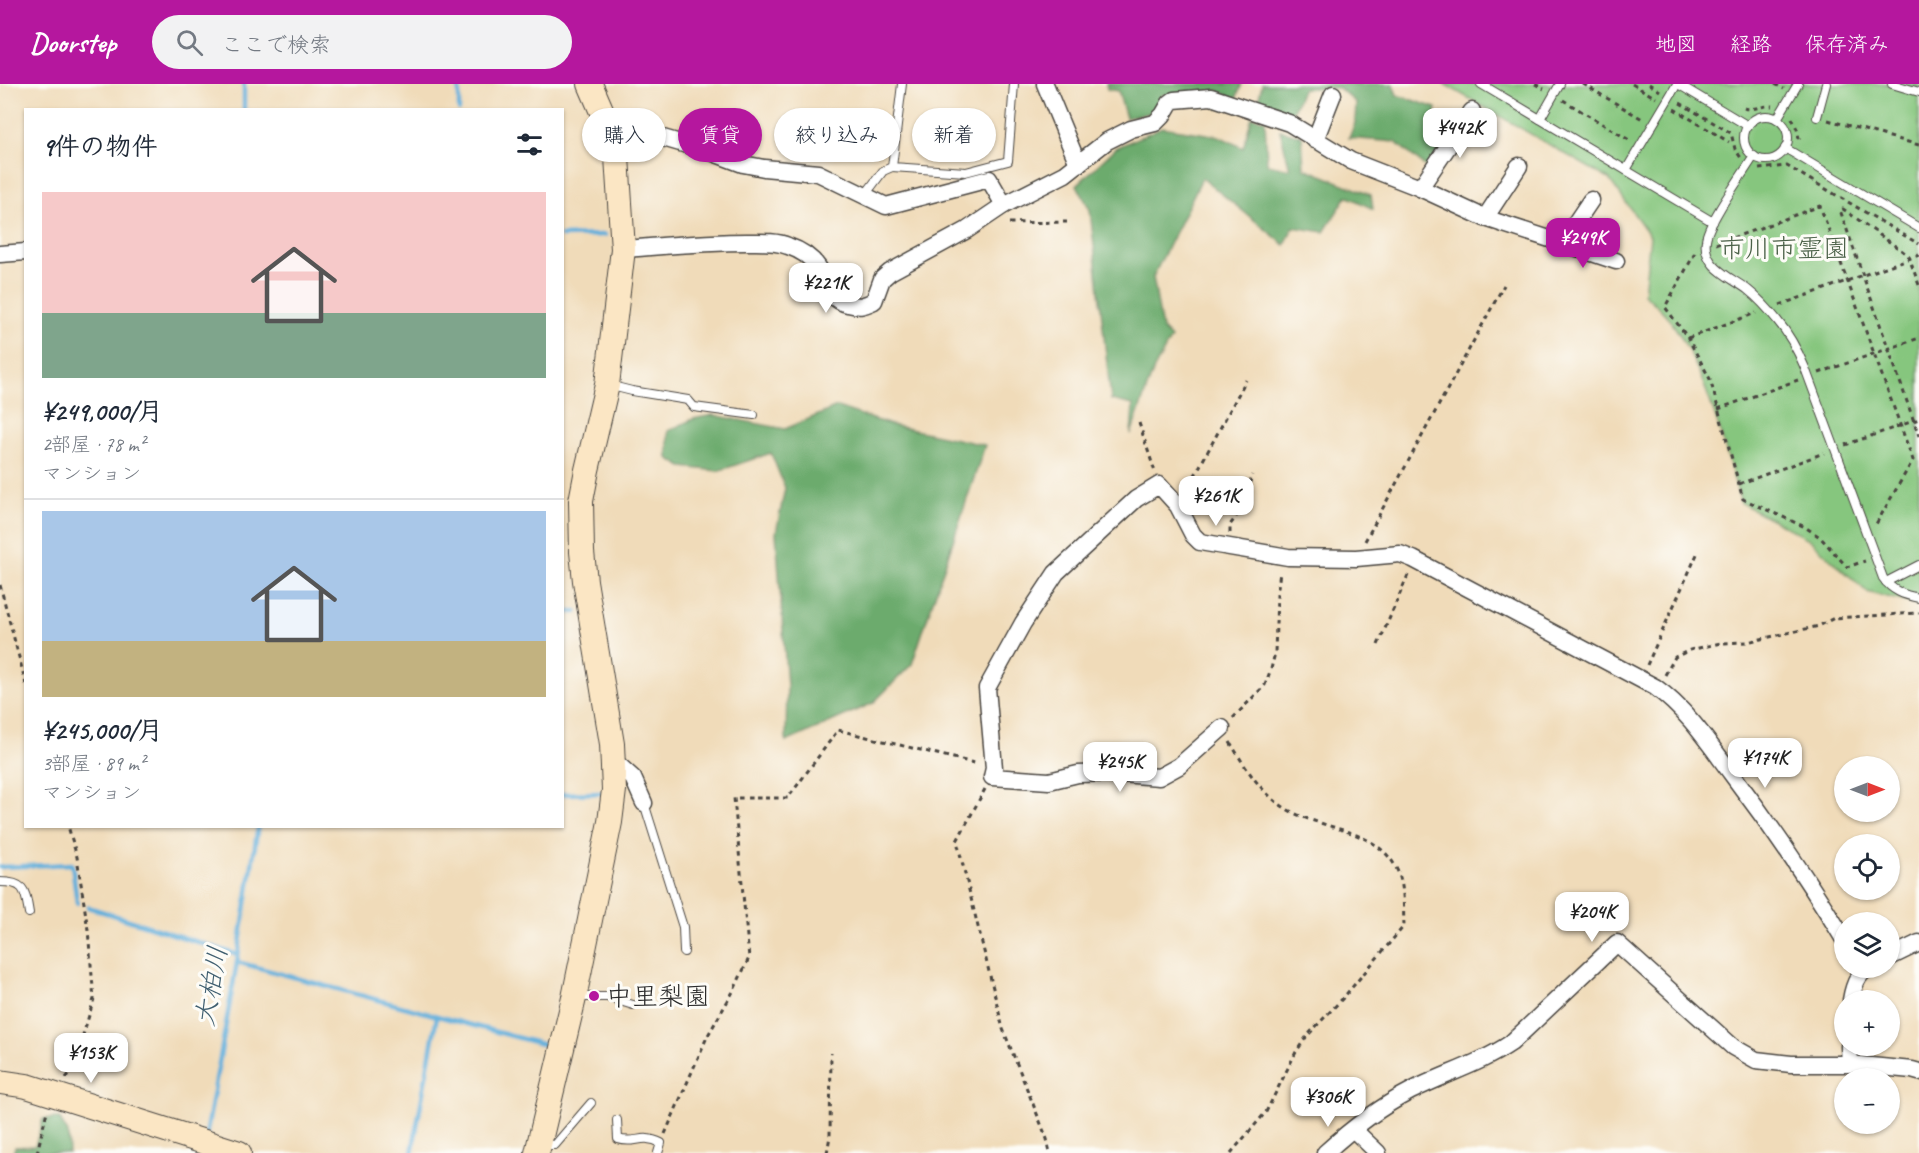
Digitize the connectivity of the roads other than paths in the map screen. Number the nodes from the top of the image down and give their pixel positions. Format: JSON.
{"nodes":[{"id":1,"x":590,"y":84,"type":"edge"},
{"id":2,"x":902,"y":84,"type":"edge"},
{"id":3,"x":1014,"y":84,"type":"edge"},
{"id":4,"x":1045,"y":84,"type":"edge"},
{"id":5,"x":1481,"y":84,"type":"edge"},
{"id":6,"x":1560,"y":84,"type":"edge"},
{"id":7,"x":1678,"y":84,"type":"edge"},
{"id":8,"x":1798,"y":84,"type":"edge"},
{"id":9,"x":1826,"y":84,"type":"edge"},
{"id":10,"x":1892,"y":84,"type":"edge"},
{"id":11,"x":1919,"y":92,"type":"edge"},
{"id":12,"x":1333,"y":94,"type":"dead end"},
{"id":13,"x":600,"y":108,"type":"edge"},
{"id":14,"x":1472,"y":111,"type":"dead end"},
{"id":15,"x":1817,"y":117,"type":"road end"},
{"id":16,"x":1540,"y":119,"type":"junction"},
{"id":17,"x":1777,"y":119,"type":"junction"},
{"id":18,"x":1748,"y":126,"type":"junction"},
{"id":19,"x":666,"y":139,"type":"edge"},
{"id":20,"x":1315,"y":141,"type":"junction"},
{"id":21,"x":1785,"y":148,"type":"junction"},
{"id":22,"x":1754,"y":156,"type":"junction"},
{"id":23,"x":1008,"y":161,"type":"junction"},
{"id":24,"x":617,"y":162,"type":"edge"},
{"id":25,"x":1078,"y":165,"type":"junction"},
{"id":26,"x":1520,"y":166,"type":"dead end"},
{"id":27,"x":892,"y":167,"type":"junction"},
{"id":28,"x":1626,"y":170,"type":"junction"},
{"id":29,"x":989,"y":179,"type":"junction"},
{"id":30,"x":1420,"y":188,"type":"junction"},
{"id":31,"x":866,"y":195,"type":"junction"},
{"id":32,"x":1591,"y":200,"type":"dead end"},
{"id":33,"x":1004,"y":205,"type":"junction"},
{"id":34,"x":1485,"y":218,"type":"junction"},
{"id":35,"x":1713,"y":222,"type":"junction"},
{"id":36,"x":1919,"y":228,"type":"edge"},
{"id":37,"x":1562,"y":243,"type":"junction"},
{"id":38,"x":623,"y":249,"type":"junction"},
{"id":39,"x":24,"y":252,"type":"edge"},
{"id":40,"x":0,"y":254,"type":"edge"},
{"id":41,"x":1616,"y":261,"type":"dead end"},
{"id":42,"x":607,"y":385,"type":"junction"},
{"id":43,"x":754,"y":415,"type":"dead end"},
{"id":44,"x":1919,"y":565,"type":"edge"},
{"id":45,"x":1886,"y":582,"type":"junction"},
{"id":46,"x":1919,"y":598,"type":"edge"},
{"id":47,"x":1222,"y":728,"type":"road end"},
{"id":48,"x":613,"y":760,"type":"junction"},
{"id":49,"x":644,"y":803,"type":"joint"},
{"id":50,"x":0,"y":882,"type":"edge"},
{"id":51,"x":29,"y":913,"type":"dead end"},
{"id":52,"x":1834,"y":922,"type":"edge"},
{"id":53,"x":1919,"y":944,"type":"edge"},
{"id":54,"x":684,"y":952,"type":"dead end"},
{"id":55,"x":1900,"y":953,"type":"edge"},
{"id":56,"x":574,"y":998,"type":"junction"},
{"id":57,"x":633,"y":1005,"type":"dead end"},
{"id":58,"x":1850,"y":1056,"type":"edge"},
{"id":59,"x":1850,"y":1064,"type":"junction"},
{"id":60,"x":1919,"y":1072,"type":"edge"},
{"id":61,"x":0,"y":1082,"type":"edge"},
{"id":62,"x":591,"y":1103,"type":"dead end"},
{"id":63,"x":617,"y":1120,"type":"dead end"},
{"id":64,"x":1354,"y":1130,"type":"junction"},
{"id":65,"x":538,"y":1149,"type":"edge"},
{"id":66,"x":239,"y":1153,"type":"edge"},
{"id":67,"x":658,"y":1153,"type":"edge"},
{"id":68,"x":1325,"y":1153,"type":"edge"},
{"id":69,"x":1377,"y":1153,"type":"edge"}],
"edges":[{"from":1,"to":13,"type":"street"},
{"from":2,"to":27,"type":"lane"},
{"from":3,"to":23,"type":"lane"},
{"from":4,"to":25,"type":"street"},
{"from":5,"to":16,"type":"lane"},
{"from":6,"to":16,"type":"lane"},
{"from":7,"to":18,"type":"lane"},
{"from":7,"to":28,"type":"lane"},
{"from":8,"to":17,"type":"lane"},
{"from":9,"to":15,"type":"lane"},
{"from":10,"to":11,"type":"lane"},
{"from":12,"to":20,"type":"street"},
{"from":14,"to":30,"type":"street"},
{"from":16,"to":28,"type":"lane"},
{"from":17,"to":18,"type":"lane"},
{"from":17,"to":21,"type":"lane"},
{"from":18,"to":22,"type":"lane"},
{"from":19,"to":31,"type":"street"},
{"from":20,"to":25,"type":"street"},
{"from":20,"to":30,"type":"street"},
{"from":21,"to":22,"type":"lane"},
{"from":21,"to":36,"type":"lane"},
{"from":22,"to":35,"type":"lane"},
{"from":23,"to":27,"type":"lane"},
{"from":23,"to":29,"type":"lane"},
{"from":24,"to":38,"type":"street"},
{"from":25,"to":33,"type":"street"},
{"from":26,"to":34,"type":"street"},
{"from":27,"to":31,"type":"lane"},
{"from":28,"to":35,"type":"lane"},
{"from":29,"to":31,"type":"street"},
{"from":29,"to":33,"type":"street"},
{"from":30,"to":34,"type":"street"},
{"from":32,"to":37,"type":"street"},
{"from":33,"to":38,"type":"street"},
{"from":34,"to":37,"type":"street"},
{"from":35,"to":45,"type":"lane"},
{"from":37,"to":41,"type":"street"},
{"from":38,"to":42,"type":"street"},
{"from":39,"to":40,"type":"street"},
{"from":42,"to":43,"type":"lane"},
{"from":42,"to":48,"type":"street"},
{"from":44,"to":45,"type":"lane"},
{"from":45,"to":46,"type":"lane"},
{"from":47,"to":52,"type":"street"},
{"from":48,"to":49,"type":"street"},
{"from":48,"to":56,"type":"street"},
{"from":49,"to":54,"type":"lane"},
{"from":50,"to":51,"type":"lane"},
{"from":53,"to":55,"type":"street"},
{"from":56,"to":57,"type":"lane"},
{"from":56,"to":65,"type":"street"},
{"from":58,"to":59,"type":"street"},
{"from":59,"to":60,"type":"street"},
{"from":59,"to":64,"type":"street"},
{"from":61,"to":66,"type":"street"},
{"from":62,"to":65,"type":"lane"},
{"from":63,"to":67,"type":"lane"},
{"from":64,"to":68,"type":"street"},
{"from":64,"to":69,"type":"street"}]}
